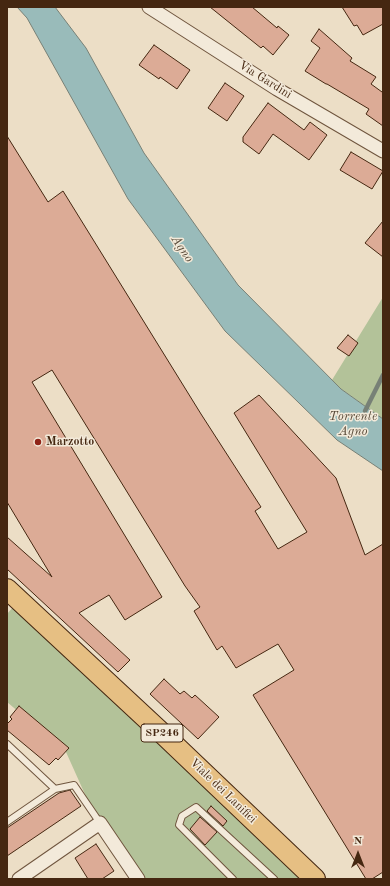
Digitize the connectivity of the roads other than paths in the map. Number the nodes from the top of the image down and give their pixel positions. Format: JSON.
{"nodes":[{"id":1,"x":148,"y":7,"type":"edge"},
{"id":2,"x":383,"y":151,"type":"edge"},
{"id":3,"x":7,"y":589,"type":"edge"},
{"id":4,"x":7,"y":744,"type":"edge"},
{"id":5,"x":55,"y":789,"type":"junction"},
{"id":6,"x":7,"y":822,"type":"edge"},
{"id":7,"x":100,"y":823,"type":"junction"},
{"id":8,"x":19,"y":879,"type":"edge"},
{"id":9,"x":138,"y":879,"type":"edge"},
{"id":10,"x":233,"y":879,"type":"edge"},
{"id":11,"x":274,"y":879,"type":"edge"},
{"id":12,"x":315,"y":879,"type":"edge"}],
"edges":[{"from":1,"to":2,"type":"street","name":"Via Gardini"},
{"from":3,"to":12,"type":"main road","name":"Viale dei Lanifici","number":"SP246"},
{"from":4,"to":5,"type":"lane"},
{"from":5,"to":6,"type":"lane"},
{"from":5,"to":7,"type":"lane"},
{"from":7,"to":8,"type":"street"},
{"from":7,"to":9,"type":"street"},
{"from":10,"to":11,"type":"lane"}]}
